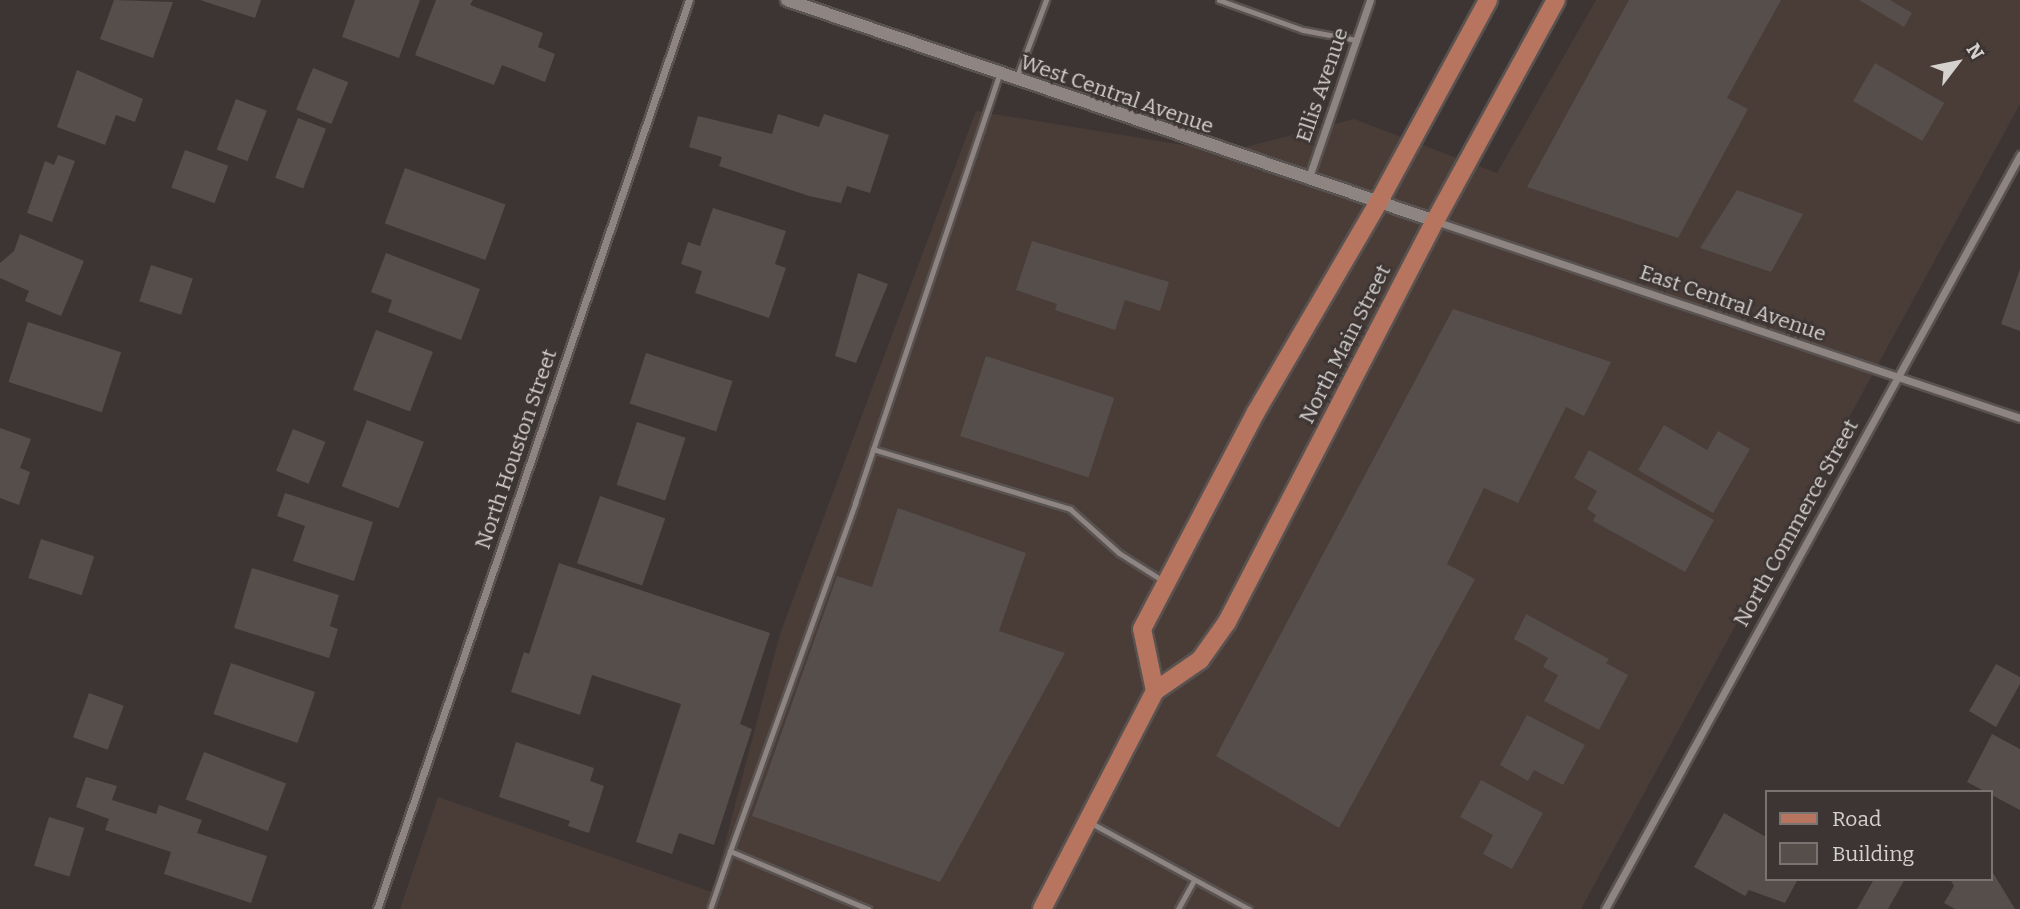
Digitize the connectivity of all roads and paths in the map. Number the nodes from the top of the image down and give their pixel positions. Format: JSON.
{"nodes":[{"id":1,"x":689,"y":0,"type":"edge"},
{"id":2,"x":787,"y":0,"type":"edge"},
{"id":3,"x":1046,"y":0,"type":"edge"},
{"id":4,"x":1219,"y":0,"type":"edge"},
{"id":5,"x":1370,"y":0,"type":"edge"},
{"id":6,"x":1489,"y":0,"type":"edge"},
{"id":7,"x":1556,"y":0,"type":"edge"},
{"id":8,"x":1356,"y":40,"type":"junction"},
{"id":9,"x":999,"y":74,"type":"junction"},
{"id":10,"x":1016,"y":79,"type":"junction"},
{"id":11,"x":2020,"y":155,"type":"edge"},
{"id":12,"x":1308,"y":180,"type":"junction"},
{"id":13,"x":1378,"y":203,"type":"junction"},
{"id":14,"x":1434,"y":221,"type":"junction"},
{"id":15,"x":1896,"y":377,"type":"junction"},
{"id":16,"x":2020,"y":418,"type":"edge"},
{"id":17,"x":873,"y":449,"type":"junction"},
{"id":18,"x":1166,"y":583,"type":"junction"},
{"id":19,"x":1155,"y":691,"type":"junction"},
{"id":20,"x":1088,"y":822,"type":"junction"},
{"id":21,"x":730,"y":851,"type":"junction"},
{"id":22,"x":1194,"y":880,"type":"junction"},
{"id":23,"x":377,"y":909,"type":"edge"},
{"id":24,"x":710,"y":909,"type":"edge"},
{"id":25,"x":868,"y":909,"type":"edge"},
{"id":26,"x":1042,"y":909,"type":"edge"},
{"id":27,"x":1178,"y":909,"type":"edge"},
{"id":28,"x":1249,"y":909,"type":"edge"},
{"id":29,"x":1605,"y":909,"type":"edge"}],
"edges":[{"from":1,"to":23,"type":"street","name":"North Houston Street"},
{"from":2,"to":9,"type":"street","name":"West Central Avenue"},
{"from":3,"to":10,"type":"lane"},
{"from":4,"to":8,"type":"lane"},
{"from":5,"to":8,"type":"street","name":"Ellis Avenue"},
{"from":6,"to":13,"type":"main road","name":"North Main Street"},
{"from":7,"to":14,"type":"main road","name":"North Main Street"},
{"from":8,"to":12,"type":"street","name":"Ellis Avenue"},
{"from":9,"to":10,"type":"street","name":"West Central Avenue"},
{"from":9,"to":17,"type":"lane"},
{"from":10,"to":12,"type":"street","name":"West Central Avenue"},
{"from":11,"to":15,"type":"street","name":"North Commerce Street"},
{"from":12,"to":13,"type":"street","name":"West Central Avenue"},
{"from":13,"to":14,"type":"street","name":"West Central Avenue"},
{"from":13,"to":18,"type":"main road","name":"North Main Street"},
{"from":14,"to":15,"type":"street","name":"East Central Avenue"},
{"from":14,"to":19,"type":"main road","name":"North Main Street"},
{"from":15,"to":16,"type":"street","name":"East Central Avenue"},
{"from":15,"to":29,"type":"street","name":"North Commerce Street"},
{"from":17,"to":18,"type":"lane"},
{"from":17,"to":21,"type":"lane"},
{"from":18,"to":19,"type":"main road","name":"North Main Street"},
{"from":19,"to":20,"type":"main road","name":"North Main Street"},
{"from":20,"to":22,"type":"lane"},
{"from":20,"to":26,"type":"main road","name":"North Main Street"},
{"from":21,"to":24,"type":"lane"},
{"from":21,"to":25,"type":"lane"},
{"from":22,"to":27,"type":"lane"},
{"from":22,"to":28,"type":"lane"}]}
